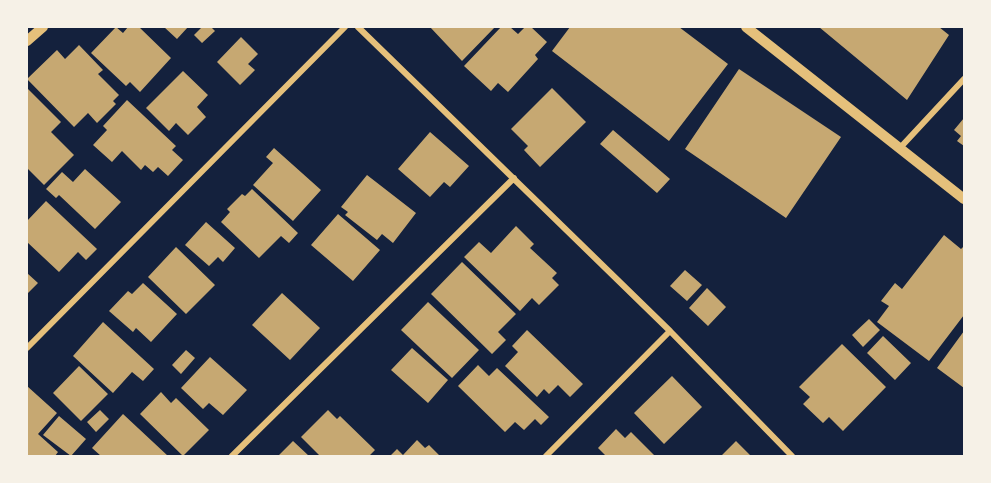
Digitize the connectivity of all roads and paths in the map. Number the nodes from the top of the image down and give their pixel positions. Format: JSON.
{"nodes":[{"id":1,"x":43,"y":27,"type":"edge"},
{"id":2,"x":345,"y":27,"type":"edge"},
{"id":3,"x":358,"y":27,"type":"edge"},
{"id":4,"x":746,"y":27,"type":"edge"},
{"id":5,"x":27,"y":41,"type":"edge"},
{"id":6,"x":964,"y":79,"type":"edge"},
{"id":7,"x":899,"y":149,"type":"junction"},
{"id":8,"x":514,"y":178,"type":"junction"},
{"id":9,"x":964,"y":199,"type":"edge"},
{"id":10,"x":670,"y":331,"type":"junction"},
{"id":11,"x":27,"y":348,"type":"edge"},
{"id":12,"x":232,"y":456,"type":"edge"},
{"id":13,"x":546,"y":456,"type":"edge"},
{"id":14,"x":792,"y":456,"type":"edge"}],
"edges":[{"from":1,"to":5,"type":"street"},
{"from":2,"to":11,"type":"street"},
{"from":3,"to":8,"type":"street"},
{"from":4,"to":7,"type":"street"},
{"from":6,"to":7,"type":"street"},
{"from":7,"to":9,"type":"street"},
{"from":8,"to":10,"type":"street"},
{"from":8,"to":12,"type":"street"},
{"from":10,"to":13,"type":"street"},
{"from":10,"to":14,"type":"street"}]}
